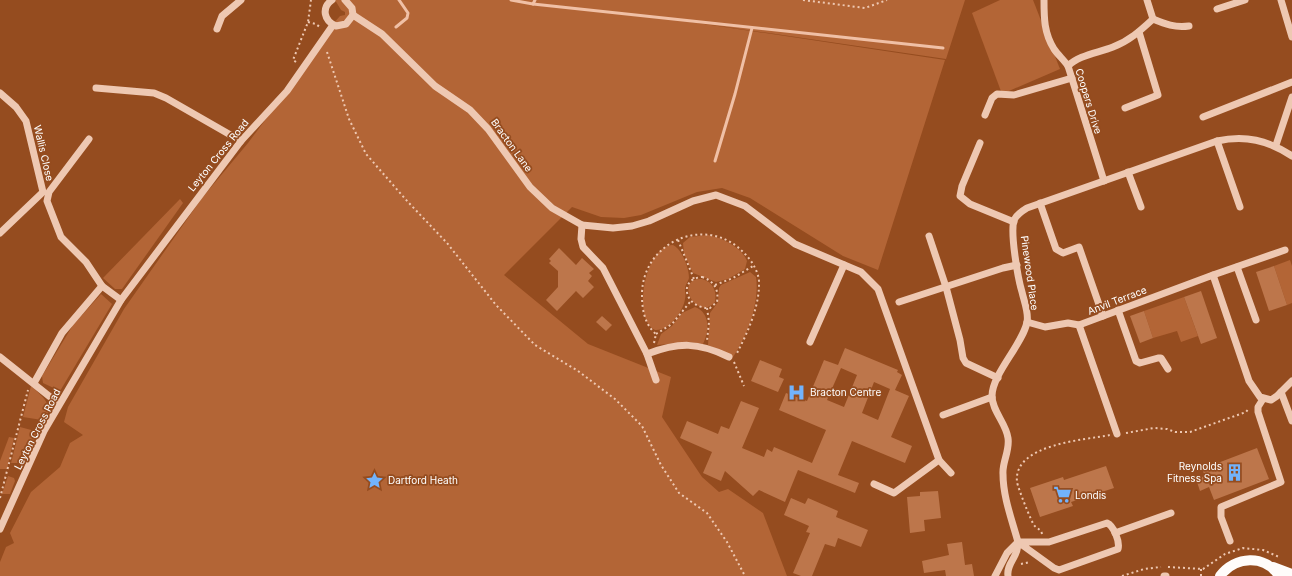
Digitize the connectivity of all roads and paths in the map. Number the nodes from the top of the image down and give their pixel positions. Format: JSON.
{"nodes":[{"id":1,"x":241,"y":0,"type":"edge"},
{"id":2,"x":311,"y":0,"type":"edge"},
{"id":3,"x":332,"y":0,"type":"edge"},
{"id":4,"x":344,"y":0,"type":"edge"},
{"id":5,"x":803,"y":0,"type":"edge"},
{"id":6,"x":888,"y":0,"type":"edge"},
{"id":7,"x":1044,"y":0,"type":"edge"},
{"id":8,"x":1146,"y":0,"type":"edge"},
{"id":9,"x":1245,"y":0,"type":"edge"},
{"id":10,"x":1281,"y":0,"type":"edge"},
{"id":11,"x":1217,"y":9,"type":"dead end"},
{"id":12,"x":353,"y":15,"type":"junction"},
{"id":13,"x":1153,"y":19,"type":"junction"},
{"id":14,"x":308,"y":22,"type":"junction"},
{"id":15,"x":333,"y":25,"type":"junction"},
{"id":16,"x":1189,"y":26,"type":"dead end"},
{"id":17,"x":217,"y":29,"type":"dead end"},
{"id":18,"x":1139,"y":32,"type":"junction"},
{"id":19,"x":327,"y":33,"type":"junction"},
{"id":20,"x":1292,"y":37,"type":"edge"},
{"id":21,"x":327,"y":52,"type":"dead end"},
{"id":22,"x":1068,"y":66,"type":"junction"},
{"id":23,"x":303,"y":68,"type":"junction"},
{"id":24,"x":1072,"y":78,"type":"junction"},
{"id":25,"x":1292,"y":82,"type":"edge"},
{"id":26,"x":96,"y":88,"type":"dead end"},
{"id":27,"x":0,"y":93,"type":"edge"},
{"id":28,"x":1292,"y":97,"type":"edge"},
{"id":29,"x":1125,"y":108,"type":"dead end"},
{"id":30,"x":985,"y":115,"type":"dead end"},
{"id":31,"x":1203,"y":117,"type":"dead end"},
{"id":32,"x":89,"y":139,"type":"dead end"},
{"id":33,"x":241,"y":141,"type":"junction"},
{"id":34,"x":1217,"y":141,"type":"junction"},
{"id":35,"x":980,"y":143,"type":"dead end"},
{"id":36,"x":1276,"y":145,"type":"junction"},
{"id":37,"x":1292,"y":156,"type":"edge"},
{"id":38,"x":1128,"y":172,"type":"junction"},
{"id":39,"x":1104,"y":181,"type":"junction"},
{"id":40,"x":1040,"y":203,"type":"junction"},
{"id":41,"x":1141,"y":207,"type":"dead end"},
{"id":42,"x":1240,"y":207,"type":"dead end"},
{"id":43,"x":1014,"y":222,"type":"junction"},
{"id":44,"x":582,"y":225,"type":"junction"},
{"id":45,"x":0,"y":233,"type":"edge"},
{"id":46,"x":929,"y":236,"type":"dead end"},
{"id":47,"x":678,"y":240,"type":"junction"},
{"id":48,"x":1285,"y":250,"type":"dead end"},
{"id":49,"x":844,"y":265,"type":"junction"},
{"id":50,"x":1017,"y":265,"type":"junction"},
{"id":51,"x":753,"y":266,"type":"junction"},
{"id":52,"x":1237,"y":267,"type":"junction"},
{"id":53,"x":1213,"y":275,"type":"junction"},
{"id":54,"x":694,"y":279,"type":"junction"},
{"id":55,"x":715,"y":285,"type":"junction"},
{"id":56,"x":102,"y":286,"type":"junction"},
{"id":57,"x":946,"y":287,"type":"junction"},
{"id":58,"x":121,"y":300,"type":"junction"},
{"id":59,"x":690,"y":302,"type":"junction"},
{"id":60,"x":899,"y":302,"type":"dead end"},
{"id":61,"x":707,"y":308,"type":"junction"},
{"id":62,"x":1118,"y":310,"type":"junction"},
{"id":63,"x":1103,"y":316,"type":"junction"},
{"id":64,"x":1256,"y":320,"type":"dead end"},
{"id":65,"x":1027,"y":322,"type":"junction"},
{"id":66,"x":1079,"y":326,"type":"junction"},
{"id":67,"x":656,"y":334,"type":"junction"},
{"id":68,"x":810,"y":342,"type":"dead end"},
{"id":69,"x":705,"y":348,"type":"junction"},
{"id":70,"x":650,"y":353,"type":"junction"},
{"id":71,"x":737,"y":354,"type":"dead end"},
{"id":72,"x":0,"y":358,"type":"edge"},
{"id":73,"x":731,"y":359,"type":"joint"},
{"id":74,"x":1168,"y":369,"type":"dead end"},
{"id":75,"x":998,"y":378,"type":"junction"},
{"id":76,"x":656,"y":380,"type":"dead end"},
{"id":77,"x":1292,"y":381,"type":"edge"},
{"id":78,"x":33,"y":382,"type":"junction"},
{"id":79,"x":744,"y":386,"type":"dead end"},
{"id":80,"x":1281,"y":392,"type":"junction"},
{"id":81,"x":992,"y":397,"type":"junction"},
{"id":82,"x":1262,"y":398,"type":"junction"},
{"id":83,"x":59,"y":404,"type":"junction"},
{"id":84,"x":943,"y":415,"type":"dead end"},
{"id":85,"x":1292,"y":421,"type":"edge"},
{"id":86,"x":1117,"y":434,"type":"junction"},
{"id":87,"x":939,"y":460,"type":"junction"},
{"id":88,"x":951,"y":473,"type":"dead end"},
{"id":89,"x":874,"y":484,"type":"dead end"},
{"id":90,"x":0,"y":498,"type":"edge"},
{"id":91,"x":1171,"y":513,"type":"dead end"},
{"id":92,"x":0,"y":529,"type":"edge"},
{"id":93,"x":1115,"y":533,"type":"junction"},
{"id":94,"x":1230,"y":541,"type":"dead end"},
{"id":95,"x":1018,"y":542,"type":"junction"},
{"id":96,"x":1042,"y":543,"type":"junction"},
{"id":97,"x":1039,"y":556,"type":"junction"},
{"id":98,"x":1281,"y":559,"type":"dead end"},
{"id":99,"x":1018,"y":566,"type":"dead end"},
{"id":100,"x":1271,"y":566,"type":"junction"},
{"id":101,"x":1201,"y":570,"type":"junction"},
{"id":102,"x":1222,"y":573,"type":"edge"},
{"id":103,"x":1292,"y":574,"type":"edge"},
{"id":104,"x":745,"y":576,"type":"edge"},
{"id":105,"x":995,"y":576,"type":"edge"},
{"id":106,"x":1008,"y":576,"type":"edge"},
{"id":107,"x":1122,"y":576,"type":"edge"},
{"id":108,"x":1201,"y":576,"type":"edge"},
{"id":109,"x":1213,"y":576,"type":"edge"},
{"id":110,"x":1279,"y":576,"type":"edge"}],
"edges":[{"from":1,"to":17,"type":"street"},
{"from":2,"to":14,"type":"path"},
{"from":3,"to":15,"type":"street"},
{"from":4,"to":12,"type":"street"},
{"from":5,"to":6,"type":"path"},
{"from":7,"to":22,"type":"street"},
{"from":8,"to":13,"type":"street"},
{"from":9,"to":11,"type":"street"},
{"from":10,"to":20,"type":"street"},
{"from":12,"to":15,"type":"street"},
{"from":12,"to":44,"type":"street","name":"Bracton Lane"},
{"from":13,"to":16,"type":"street"},
{"from":13,"to":18,"type":"street","name":"Coopers Drive"},
{"from":14,"to":19,"type":"path"},
{"from":14,"to":23,"type":"path"},
{"from":15,"to":19,"type":"street","name":"Leyton Cross Road"},
{"from":18,"to":22,"type":"street","name":"Coopers Drive"},
{"from":18,"to":29,"type":"street"},
{"from":19,"to":23,"type":"street","name":"Leyton Cross Road"},
{"from":21,"to":104,"type":"path"},
{"from":22,"to":24,"type":"street","name":"Coopers Drive"},
{"from":23,"to":33,"type":"street","name":"Leyton Cross Road"},
{"from":24,"to":30,"type":"street"},
{"from":24,"to":39,"type":"street","name":"Coopers Drive"},
{"from":25,"to":31,"type":"street"},
{"from":26,"to":33,"type":"street"},
{"from":27,"to":45,"type":"street","name":"Wallis Close"},
{"from":28,"to":36,"type":"street"},
{"from":32,"to":56,"type":"street"},
{"from":33,"to":58,"type":"street","name":"Leyton Cross Road"},
{"from":34,"to":36,"type":"street"},
{"from":34,"to":38,"type":"street"},
{"from":34,"to":42,"type":"street"},
{"from":35,"to":43,"type":"street"},
{"from":36,"to":37,"type":"street"},
{"from":38,"to":39,"type":"street"},
{"from":38,"to":41,"type":"street"},
{"from":39,"to":40,"type":"street"},
{"from":40,"to":43,"type":"street"},
{"from":40,"to":63,"type":"street"},
{"from":43,"to":50,"type":"street","name":"Pinewood Place"},
{"from":44,"to":49,"type":"street"},
{"from":44,"to":70,"type":"street"},
{"from":46,"to":57,"type":"street"},
{"from":47,"to":51,"type":"path"},
{"from":47,"to":54,"type":"path"},
{"from":47,"to":67,"type":"path"},
{"from":48,"to":52,"type":"street","name":"Anvil Terrace"},
{"from":49,"to":68,"type":"street"},
{"from":49,"to":87,"type":"street"},
{"from":50,"to":57,"type":"street"},
{"from":50,"to":65,"type":"street","name":"Pinewood Place"},
{"from":51,"to":55,"type":"path"},
{"from":51,"to":71,"type":"path"},
{"from":52,"to":53,"type":"street","name":"Anvil Terrace"},
{"from":52,"to":64,"type":"street"},
{"from":53,"to":62,"type":"street","name":"Anvil Terrace"},
{"from":53,"to":82,"type":"street"},
{"from":54,"to":55,"type":"path"},
{"from":54,"to":59,"type":"path"},
{"from":55,"to":61,"type":"path"},
{"from":56,"to":58,"type":"street"},
{"from":56,"to":78,"type":"street"},
{"from":57,"to":60,"type":"street"},
{"from":57,"to":75,"type":"street"},
{"from":58,"to":83,"type":"street","name":"Leyton Cross Road"},
{"from":59,"to":61,"type":"path"},
{"from":59,"to":67,"type":"path"},
{"from":61,"to":69,"type":"path"},
{"from":62,"to":63,"type":"street","name":"Anvil Terrace"},
{"from":62,"to":74,"type":"street"},
{"from":63,"to":66,"type":"street","name":"Anvil Terrace"},
{"from":65,"to":66,"type":"street","name":"Anvil Terrace"},
{"from":65,"to":75,"type":"street","name":"Pinewood Place"},
{"from":66,"to":86,"type":"street"},
{"from":67,"to":70,"type":"path"},
{"from":69,"to":70,"type":"street"},
{"from":69,"to":73,"type":"street"},
{"from":70,"to":76,"type":"street"},
{"from":72,"to":78,"type":"street"},
{"from":73,"to":79,"type":"path"},
{"from":75,"to":81,"type":"street","name":"Pinewood Place"},
{"from":77,"to":80,"type":"street"},
{"from":78,"to":83,"type":"street"},
{"from":78,"to":90,"type":"path"},
{"from":80,"to":82,"type":"street"},
{"from":80,"to":85,"type":"street"},
{"from":81,"to":84,"type":"street"},
{"from":81,"to":95,"type":"street"},
{"from":82,"to":86,"type":"path"},
{"from":82,"to":94,"type":"street"},
{"from":83,"to":92,"type":"street","name":"Leyton Cross Road"},
{"from":86,"to":96,"type":"path"},
{"from":87,"to":88,"type":"street"},
{"from":87,"to":89,"type":"street"},
{"from":91,"to":93,"type":"street"},
{"from":93,"to":96,"type":"street"},
{"from":93,"to":97,"type":"street"},
{"from":95,"to":96,"type":"street"},
{"from":95,"to":97,"type":"street"},
{"from":95,"to":105,"type":"street"},
{"from":95,"to":106,"type":"street"},
{"from":97,"to":99,"type":"path"},
{"from":98,"to":101,"type":"path"},
{"from":100,"to":102,"type":"main road"},
{"from":100,"to":103,"type":"main road"},
{"from":100,"to":110,"type":"main road"},
{"from":101,"to":107,"type":"path"},
{"from":101,"to":108,"type":"path"},
{"from":102,"to":109,"type":"street"}]}
